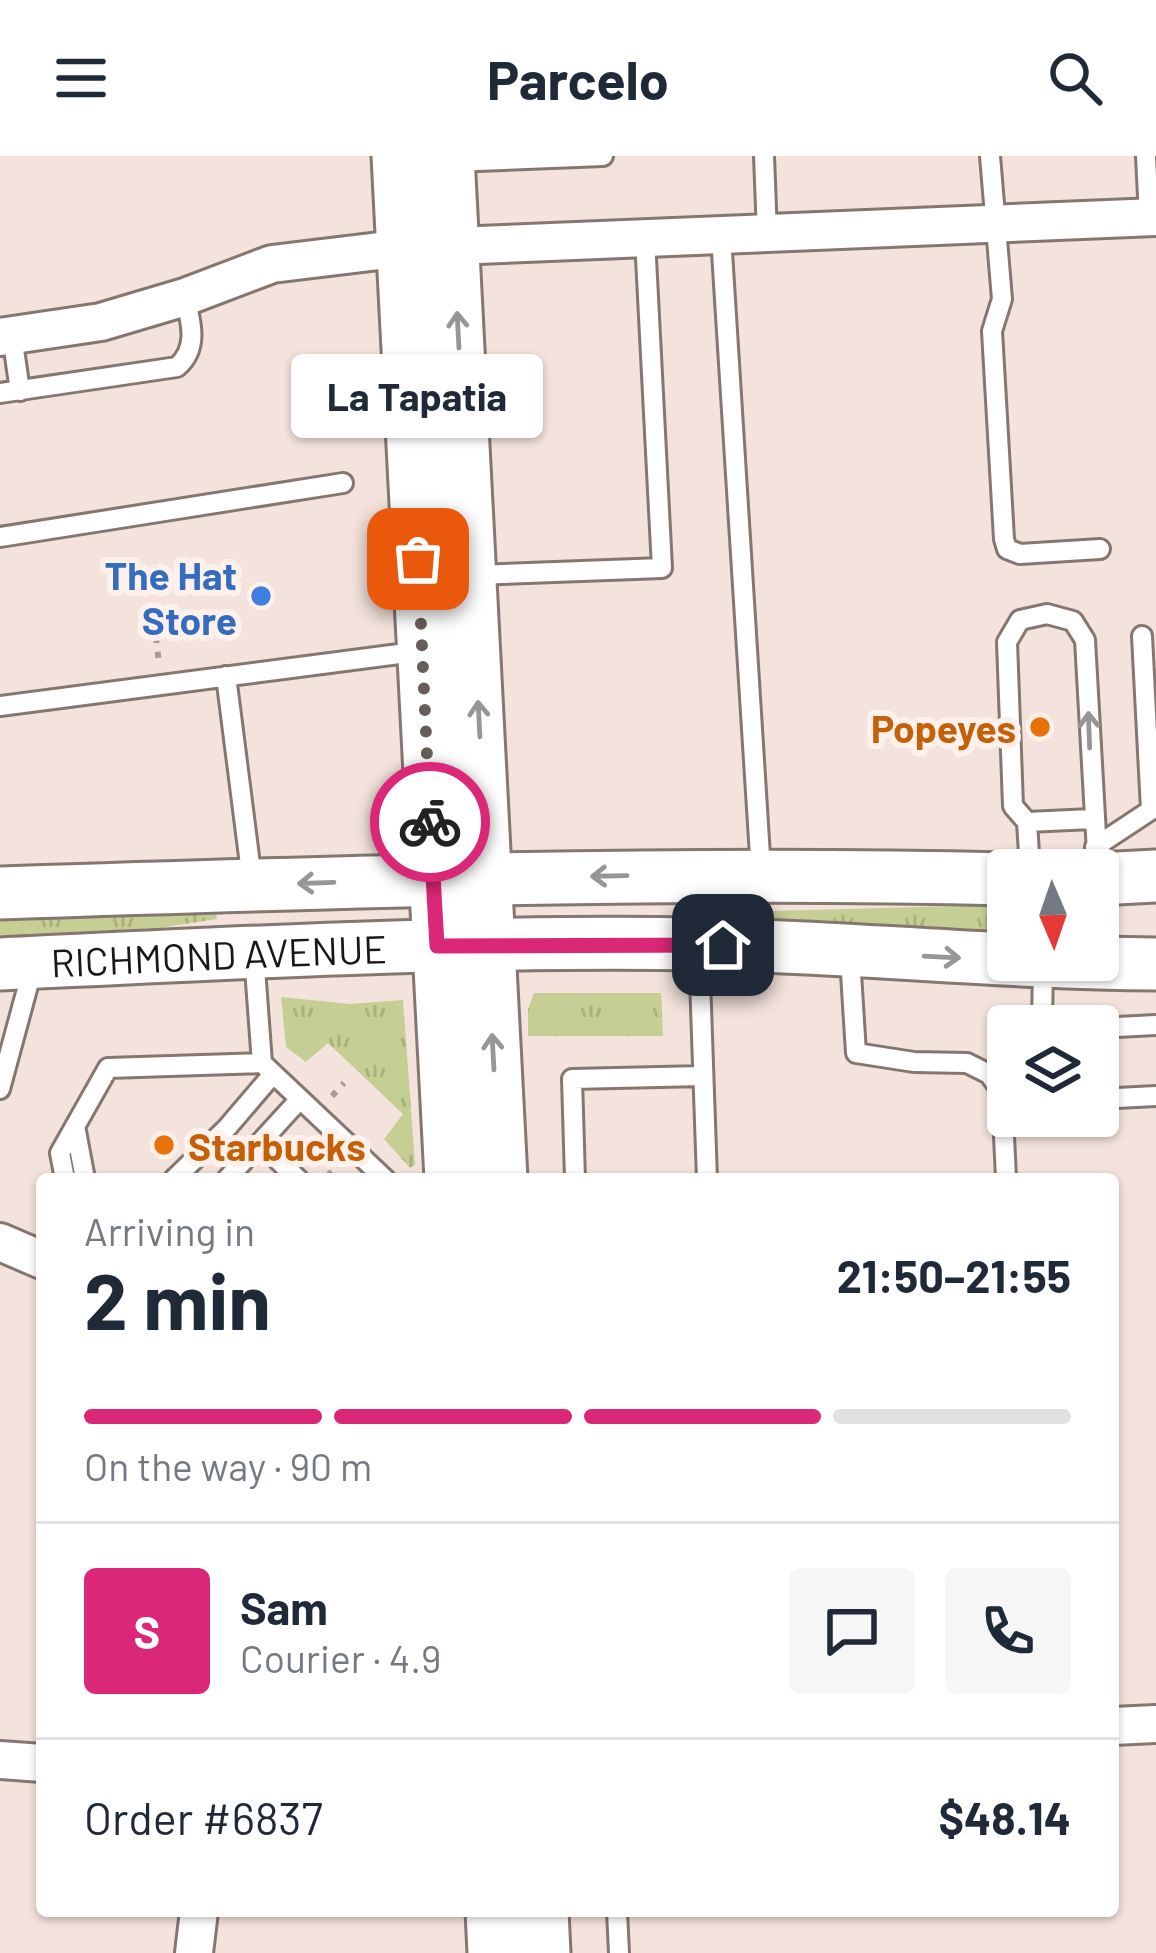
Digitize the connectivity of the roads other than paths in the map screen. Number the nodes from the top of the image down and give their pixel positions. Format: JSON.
{"nodes":[{"id":1,"x":398,"y":156,"type":"edge"},
{"id":2,"x":603,"y":156,"type":"edge"},
{"id":3,"x":764,"y":156,"type":"edge"},
{"id":4,"x":990,"y":156,"type":"edge"},
{"id":5,"x":1146,"y":156,"type":"edge"},
{"id":6,"x":439,"y":158,"type":"edge"},
{"id":7,"x":503,"y":158,"type":"edge"},
{"id":8,"x":1152,"y":217,"type":"edge"},
{"id":9,"x":993,"y":224,"type":"junction"},
{"id":10,"x":767,"y":234,"type":"junction"},
{"id":11,"x":721,"y":236,"type":"junction"},
{"id":12,"x":645,"y":239,"type":"junction"},
{"id":13,"x":428,"y":247,"type":"junction"},
{"id":14,"x":185,"y":297,"type":"junction"},
{"id":15,"x":6,"y":336,"type":"edge"},
{"id":16,"x":10,"y":392,"type":"edge"},
{"id":17,"x":344,"y":483,"type":"dead end"},
{"id":18,"x":0,"y":537,"type":"edge"},
{"id":19,"x":1100,"y":549,"type":"dead end"},
{"id":20,"x":471,"y":575,"type":"junction"},
{"id":21,"x":1142,"y":636,"type":"dead end"},
{"id":22,"x":475,"y":649,"type":"junction"},
{"id":23,"x":422,"y":651,"type":"junction"},
{"id":24,"x":226,"y":676,"type":"junction"},
{"id":25,"x":0,"y":706,"type":"edge"},
{"id":26,"x":1092,"y":819,"type":"junction"},
{"id":27,"x":1028,"y":822,"type":"junction"},
{"id":28,"x":1029,"y":849,"type":"edge"},
{"id":29,"x":1096,"y":849,"type":"edge"},
{"id":30,"x":1116,"y":849,"type":"edge"},
{"id":31,"x":1119,"y":872,"type":"edge"},
{"id":32,"x":761,"y":874,"type":"junction"},
{"id":33,"x":1156,"y":876,"type":"edge"},
{"id":34,"x":487,"y":878,"type":"junction"},
{"id":35,"x":433,"y":879,"type":"junction"},
{"id":36,"x":987,"y":879,"type":"edge"},
{"id":37,"x":252,"y":884,"type":"junction"},
{"id":38,"x":0,"y":893,"type":"edge"},
{"id":39,"x":699,"y":944,"type":"junction"},
{"id":40,"x":489,"y":945,"type":"junction"},
{"id":41,"x":437,"y":946,"type":"junction"},
{"id":42,"x":253,"y":952,"type":"junction"},
{"id":43,"x":850,"y":952,"type":"junction"},
{"id":44,"x":987,"y":959,"type":"edge"},
{"id":45,"x":17,"y":963,"type":"edge"},
{"id":46,"x":1119,"y":963,"type":"edge"},
{"id":47,"x":1156,"y":964,"type":"edge"},
{"id":48,"x":1156,"y":1025,"type":"edge"},
{"id":49,"x":1119,"y":1027,"type":"edge"},
{"id":50,"x":267,"y":1069,"type":"junction"},
{"id":51,"x":703,"y":1076,"type":"junction"},
{"id":52,"x":0,"y":1089,"type":"edge"},
{"id":53,"x":1156,"y":1096,"type":"edge"},
{"id":54,"x":1119,"y":1098,"type":"edge"},
{"id":55,"x":300,"y":1099,"type":"junction"},
{"id":56,"x":75,"y":1126,"type":"junction"},
{"id":57,"x":260,"y":1143,"type":"junction"},
{"id":58,"x":64,"y":1173,"type":"edge"},
{"id":59,"x":84,"y":1173,"type":"edge"},
{"id":60,"x":180,"y":1173,"type":"edge"},
{"id":61,"x":232,"y":1173,"type":"edge"},
{"id":62,"x":292,"y":1173,"type":"edge"},
{"id":63,"x":379,"y":1173,"type":"edge"},
{"id":64,"x":451,"y":1173,"type":"edge"},
{"id":65,"x":501,"y":1173,"type":"edge"},
{"id":66,"x":575,"y":1173,"type":"edge"},
{"id":67,"x":707,"y":1173,"type":"edge"},
{"id":68,"x":1006,"y":1173,"type":"edge"},
{"id":69,"x":0,"y":1242,"type":"edge"},
{"id":70,"x":36,"y":1257,"type":"edge"},
{"id":71,"x":1156,"y":1724,"type":"edge"},
{"id":72,"x":1119,"y":1726,"type":"edge"},
{"id":73,"x":0,"y":1760,"type":"edge"},
{"id":74,"x":36,"y":1763,"type":"edge"},
{"id":75,"x":198,"y":1917,"type":"edge"},
{"id":76,"x":492,"y":1917,"type":"edge"},
{"id":77,"x":542,"y":1917,"type":"edge"},
{"id":78,"x":617,"y":1917,"type":"edge"},
{"id":79,"x":194,"y":1953,"type":"edge"},
{"id":80,"x":494,"y":1953,"type":"edge"},
{"id":81,"x":544,"y":1953,"type":"edge"},
{"id":82,"x":619,"y":1953,"type":"edge"}],
"edges":[{"from":1,"to":13,"type":"main road"},
{"from":2,"to":7,"type":"lane"},
{"from":3,"to":10,"type":"lane"},
{"from":4,"to":9,"type":"lane"},
{"from":5,"to":8,"type":"lane"},
{"from":6,"to":7,"type":"lane"},
{"from":6,"to":13,"type":"main road"},
{"from":8,"to":9,"type":"street"},
{"from":9,"to":10,"type":"street"},
{"from":9,"to":19,"type":"lane"},
{"from":10,"to":11,"type":"street"},
{"from":11,"to":12,"type":"street"},
{"from":11,"to":32,"type":"lane"},
{"from":12,"to":13,"type":"street"},
{"from":12,"to":20,"type":"lane"},
{"from":13,"to":14,"type":"street"},
{"from":20,"to":13,"type":"main road","one_way":true},
{"from":13,"to":23,"type":"main road"},
{"from":14,"to":15,"type":"street"},
{"from":14,"to":16,"type":"lane"},
{"from":15,"to":16,"type":"lane"},
{"from":17,"to":18,"type":"lane"},
{"from":20,"to":22,"type":"main road"},
{"from":21,"to":30,"type":"lane"},
{"from":22,"to":23,"type":"main road"},
{"from":34,"to":22,"type":"main road","one_way":true},
{"from":23,"to":24,"type":"lane"},
{"from":23,"to":35,"type":"main road"},
{"from":24,"to":25,"type":"lane"},
{"from":24,"to":37,"type":"lane"},
{"from":26,"to":27,"type":"lane"},
{"from":26,"to":27,"type":"lane","one_way":true},
{"from":26,"to":29,"type":"lane"},
{"from":27,"to":28,"type":"lane"},
{"from":31,"to":33,"type":"main road"},
{"from":32,"to":34,"type":"main road","name":"RICHMOND AVENUE","one_way":true},
{"from":32,"to":36,"type":"main road","name":"RICHMOND AVENUE"},
{"from":34,"to":35,"type":"main road","name":"RICHMOND AVENUE"},
{"from":34,"to":40,"type":"main road"},
{"from":35,"to":37,"type":"main road","name":"RICHMOND AVENUE","one_way":true},
{"from":35,"to":41,"type":"main road"},
{"from":37,"to":38,"type":"main road","name":"RICHMOND AVENUE"},
{"from":39,"to":40,"type":"main road","name":"RICHMOND AVENUE"},
{"from":39,"to":43,"type":"main road","name":"RICHMOND AVENUE"},
{"from":39,"to":51,"type":"lane"},
{"from":40,"to":41,"type":"main road","name":"RICHMOND AVENUE"},
{"from":65,"to":40,"type":"main road","one_way":true},
{"from":41,"to":42,"type":"main road","name":"RICHMOND AVENUE"},
{"from":41,"to":64,"type":"main road"},
{"from":42,"to":45,"type":"main road","name":"RICHMOND AVENUE"},
{"from":42,"to":50,"type":"lane"},
{"from":43,"to":44,"type":"main road","name":"RICHMOND AVENUE","one_way":true},
{"from":43,"to":68,"type":"lane"},
{"from":45,"to":52,"type":"lane"},
{"from":46,"to":47,"type":"main road","name":"RICHMOND AVENUE"},
{"from":48,"to":49,"type":"lane"},
{"from":50,"to":55,"type":"lane"},
{"from":50,"to":56,"type":"lane"},
{"from":50,"to":60,"type":"lane"},
{"from":51,"to":66,"type":"lane"},
{"from":51,"to":67,"type":"lane"},
{"from":53,"to":54,"type":"lane"},
{"from":55,"to":57,"type":"lane"},
{"from":55,"to":63,"type":"lane"},
{"from":56,"to":58,"type":"lane"},
{"from":56,"to":59,"type":"lane"},
{"from":57,"to":61,"type":"lane"},
{"from":57,"to":62,"type":"lane"},
{"from":69,"to":70,"type":"street"},
{"from":71,"to":72,"type":"street"},
{"from":73,"to":74,"type":"street"},
{"from":75,"to":79,"type":"street"},
{"from":76,"to":80,"type":"main road"},
{"from":77,"to":81,"type":"main road"},
{"from":78,"to":82,"type":"lane"}]}
